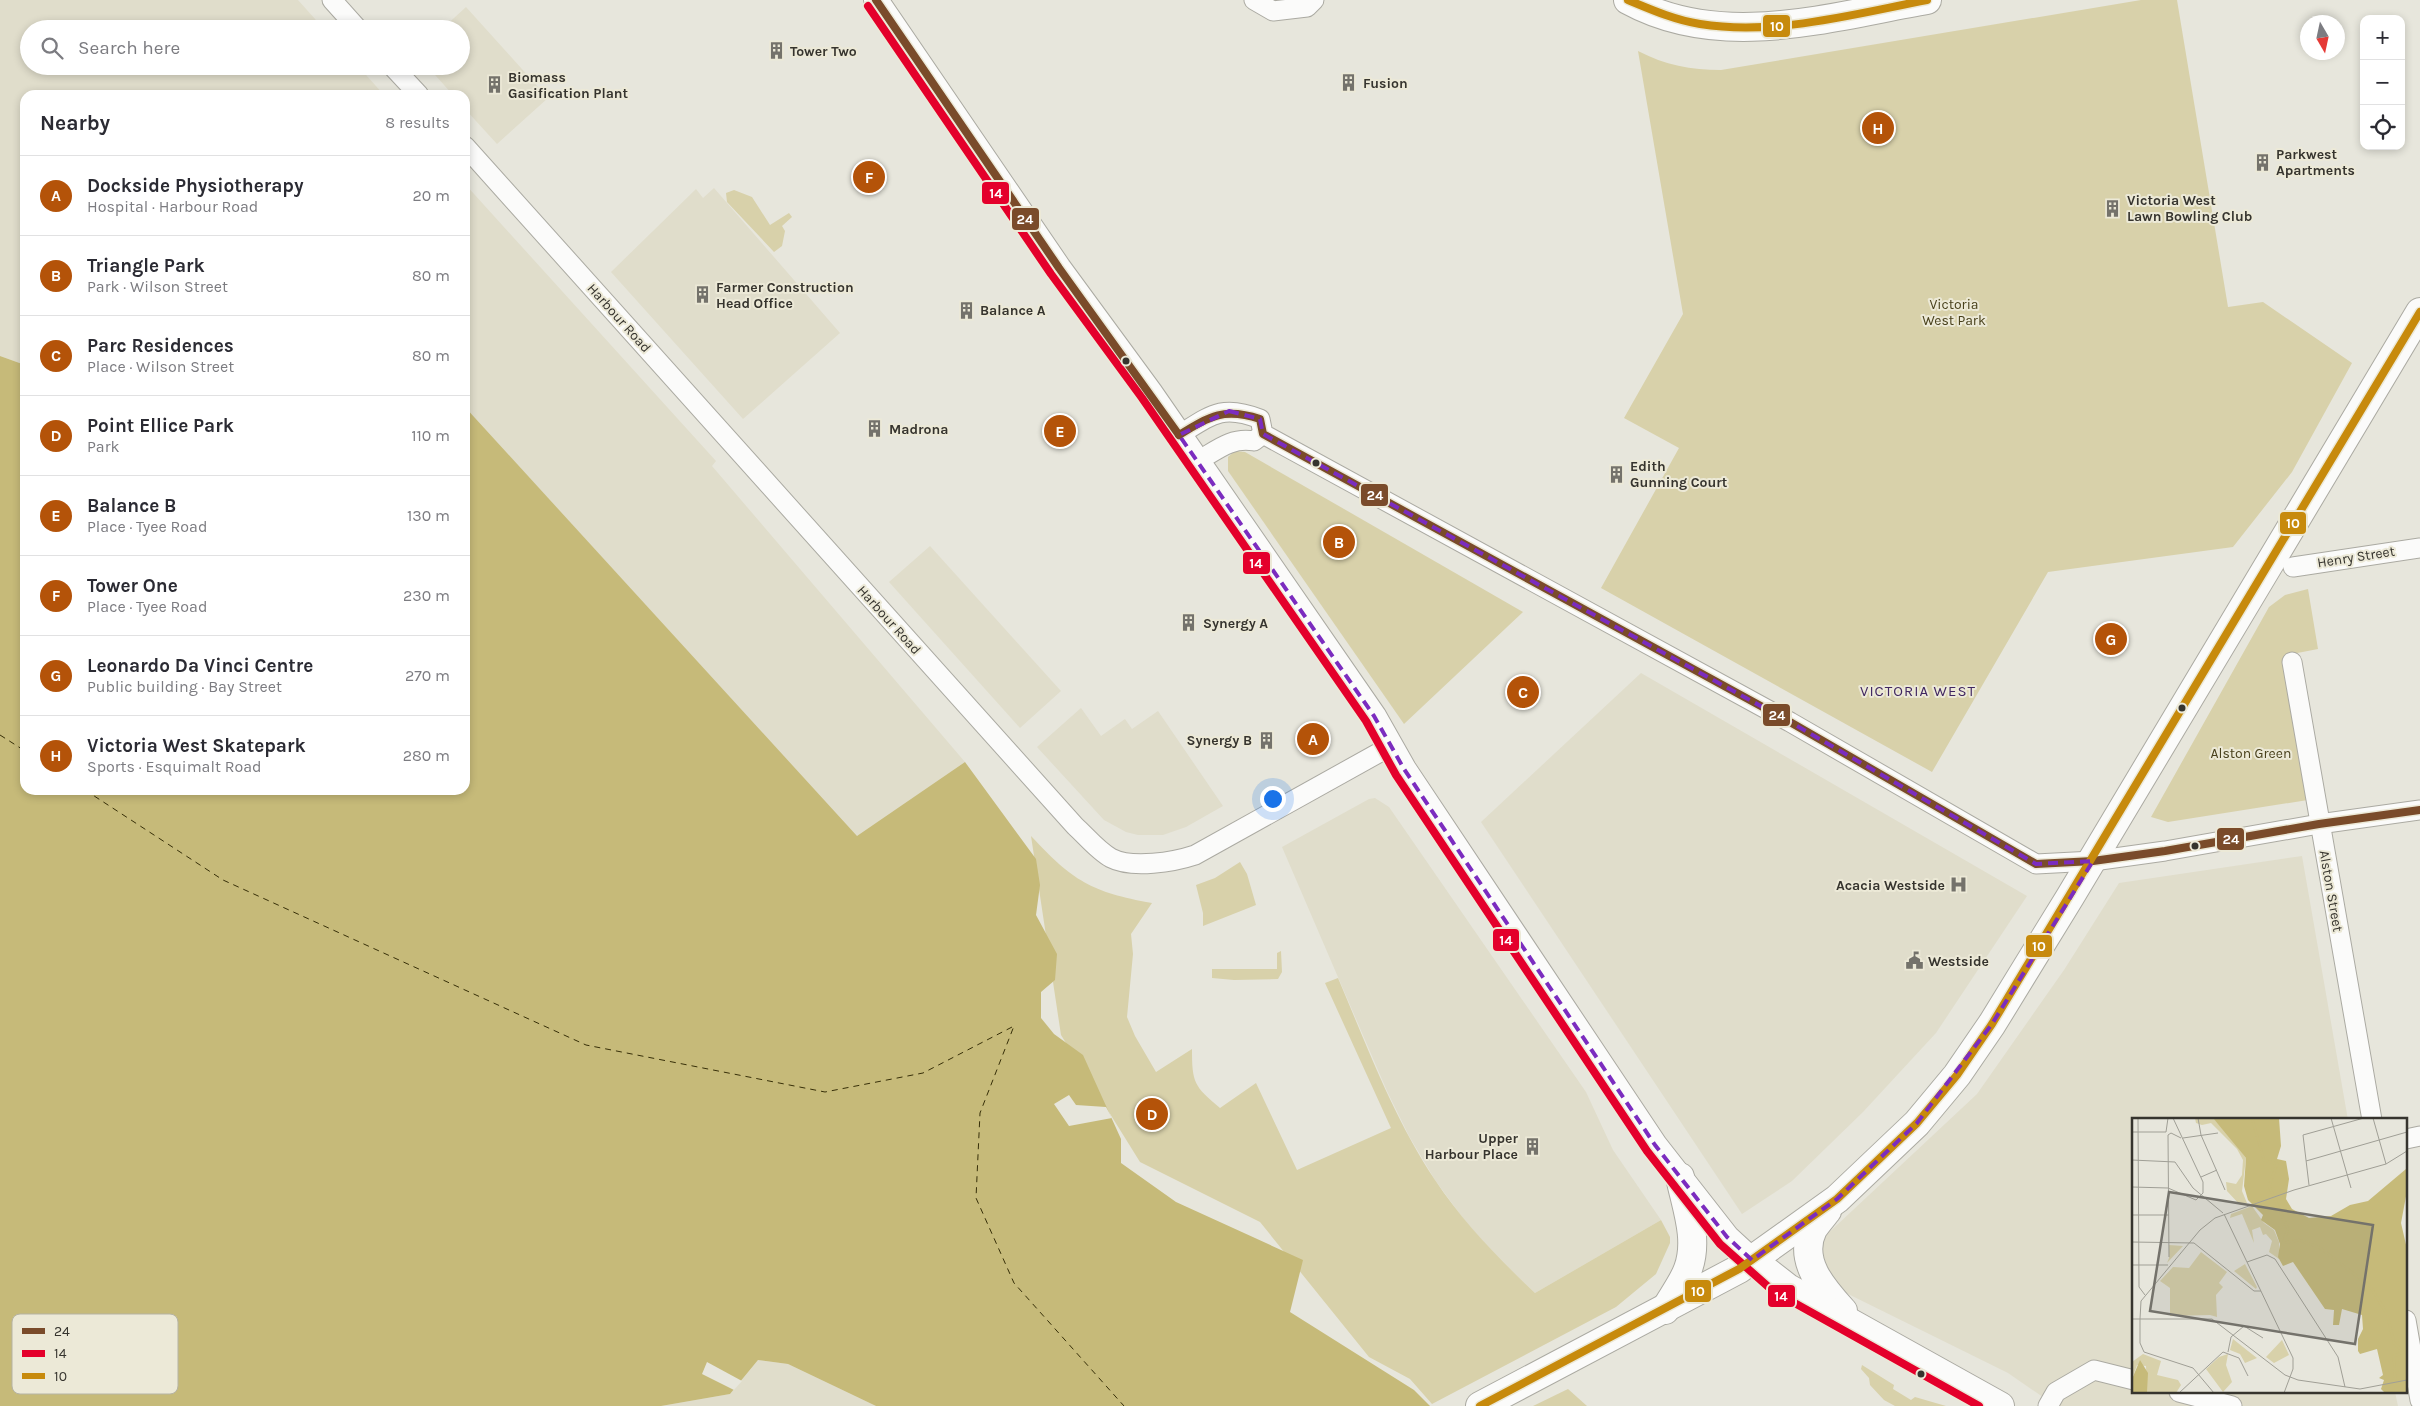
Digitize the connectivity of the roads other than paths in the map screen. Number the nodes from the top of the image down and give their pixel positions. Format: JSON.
{"nodes":[{"id":1,"x":332,"y":0,"type":"edge"},
{"id":2,"x":876,"y":0,"type":"edge"},
{"id":3,"x":1254,"y":0,"type":"edge"},
{"id":4,"x":1314,"y":0,"type":"edge"},
{"id":5,"x":1628,"y":0,"type":"edge"},
{"id":6,"x":1927,"y":0,"type":"edge"},
{"id":7,"x":350,"y":20,"type":"edge"},
{"id":8,"x":400,"y":75,"type":"edge"},
{"id":9,"x":414,"y":90,"type":"edge"},
{"id":10,"x":470,"y":152,"type":"edge"},
{"id":11,"x":2420,"y":312,"type":"edge"},
{"id":12,"x":1263,"y":434,"type":"junction"},
{"id":13,"x":1179,"y":435,"type":"junction"},
{"id":14,"x":1198,"y":461,"type":"junction"},
{"id":15,"x":2420,"y":548,"type":"edge"},
{"id":16,"x":2293,"y":567,"type":"dead end"},
{"id":17,"x":2292,"y":662,"type":"dead end"},
{"id":18,"x":1391,"y":746,"type":"junction"},
{"id":19,"x":2420,"y":810,"type":"edge"},
{"id":20,"x":2319,"y":824,"type":"junction"},
{"id":21,"x":2093,"y":861,"type":"junction"},
{"id":22,"x":2372,"y":1118,"type":"edge"},
{"id":23,"x":1680,"y":1177,"type":"junction"},
{"id":24,"x":1837,"y":1199,"type":"junction"},
{"id":25,"x":1752,"y":1260,"type":"junction"},
{"id":26,"x":1665,"y":1310,"type":"junction"},
{"id":27,"x":1859,"y":1329,"type":"junction"},
{"id":28,"x":2408,"y":1331,"type":"edge"},
{"id":29,"x":2132,"y":1380,"type":"edge"},
{"id":30,"x":2187,"y":1394,"type":"edge"},
{"id":31,"x":2420,"y":1400,"type":"edge"},
{"id":32,"x":1480,"y":1406,"type":"edge"},
{"id":33,"x":2000,"y":1406,"type":"edge"},
{"id":34,"x":2048,"y":1406,"type":"edge"},
{"id":35,"x":2232,"y":1406,"type":"edge"}],
"edges":[{"from":1,"to":7,"type":"street"},
{"from":2,"to":13,"type":"street"},
{"from":3,"to":4,"type":"street"},
{"from":5,"to":6,"type":"main road"},
{"from":8,"to":9,"type":"street"},
{"from":10,"to":18,"type":"street","name":"Harbour Road"},
{"from":11,"to":21,"type":"main road"},
{"from":12,"to":13,"type":"street"},
{"from":12,"to":14,"type":"street"},
{"from":12,"to":21,"type":"street"},
{"from":13,"to":14,"type":"street"},
{"from":14,"to":18,"type":"street"},
{"from":15,"to":16,"type":"street","name":"Henry Street"},
{"from":17,"to":20,"type":"street","name":"Alston Street"},
{"from":18,"to":23,"type":"street"},
{"from":19,"to":20,"type":"street"},
{"from":20,"to":21,"type":"street"},
{"from":20,"to":22,"type":"street","name":"Alston Street"},
{"from":21,"to":24,"type":"main road"},
{"from":23,"to":25,"type":"street"},
{"from":23,"to":26,"type":"main road"},
{"from":24,"to":25,"type":"main road"},
{"from":24,"to":27,"type":"main road"},
{"from":25,"to":26,"type":"main road"},
{"from":25,"to":27,"type":"main road"},
{"from":26,"to":32,"type":"main road"},
{"from":27,"to":33,"type":"main road"},
{"from":28,"to":31,"type":"street"},
{"from":29,"to":34,"type":"street"},
{"from":30,"to":35,"type":"street"}]}
